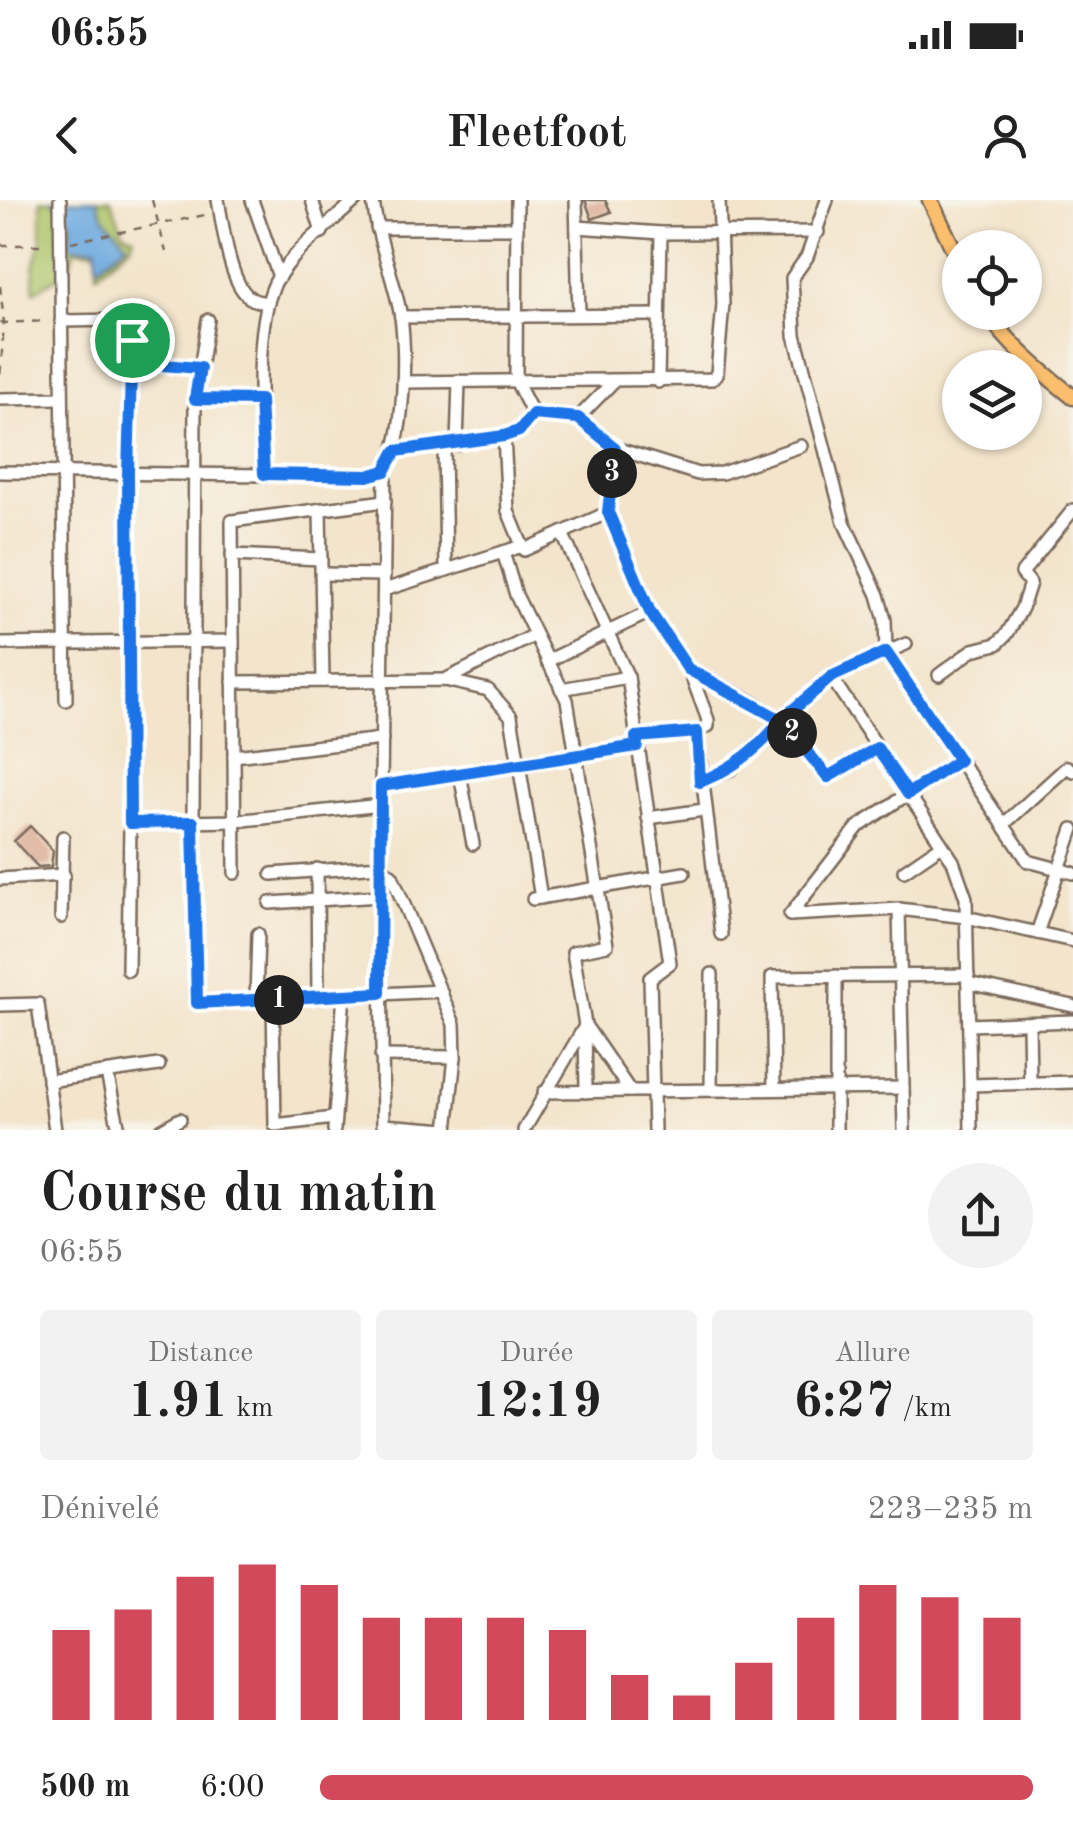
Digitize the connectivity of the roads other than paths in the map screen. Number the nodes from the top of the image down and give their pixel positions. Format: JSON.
{"nodes":[{"id":1,"x":60,"y":200,"type":"edge"},
{"id":2,"x":252,"y":200,"type":"edge"},
{"id":3,"x":312,"y":200,"type":"edge"},
{"id":4,"x":356,"y":200,"type":"edge"},
{"id":5,"x":373,"y":200,"type":"edge"},
{"id":6,"x":517,"y":200,"type":"edge"},
{"id":7,"x":576,"y":200,"type":"edge"},
{"id":8,"x":719,"y":200,"type":"edge"},
{"id":9,"x":827,"y":200,"type":"edge"},
{"id":10,"x":930,"y":200,"type":"edge"},
{"id":11,"x":219,"y":206,"type":"edge"},
{"id":12,"x":577,"y":227,"type":"junction"},
{"id":13,"x":377,"y":228,"type":"junction"},
{"id":14,"x":517,"y":228,"type":"junction"},
{"id":15,"x":944,"y":230,"type":"edge"},
{"id":16,"x":322,"y":232,"type":"junction"},
{"id":17,"x":721,"y":232,"type":"junction"},
{"id":18,"x":818,"y":232,"type":"junction"},
{"id":19,"x":661,"y":233,"type":"junction"},
{"id":20,"x":279,"y":276,"type":"junction"},
{"id":21,"x":268,"y":303,"type":"junction"},
{"id":22,"x":579,"y":315,"type":"junction"},
{"id":23,"x":658,"y":315,"type":"junction"},
{"id":24,"x":516,"y":316,"type":"junction"},
{"id":25,"x":401,"y":317,"type":"junction"},
{"id":26,"x":208,"y":320,"type":"dead end"},
{"id":27,"x":61,"y":321,"type":"junction"},
{"id":28,"x":998,"y":330,"type":"edge"},
{"id":29,"x":132,"y":340,"type":"junction"},
{"id":30,"x":200,"y":368,"type":"junction"},
{"id":31,"x":614,"y":380,"type":"junction"},
{"id":32,"x":460,"y":381,"type":"junction"},
{"id":33,"x":516,"y":381,"type":"junction"},
{"id":34,"x":403,"y":382,"type":"junction"},
{"id":35,"x":658,"y":382,"type":"junction"},
{"id":36,"x":1073,"y":397,"type":"edge"},
{"id":37,"x":62,"y":398,"type":"junction"},
{"id":38,"x":0,"y":399,"type":"edge"},
{"id":39,"x":195,"y":399,"type":"junction"},
{"id":40,"x":260,"y":400,"type":"junction"},
{"id":41,"x":533,"y":414,"type":"junction"},
{"id":42,"x":578,"y":418,"type":"junction"},
{"id":43,"x":504,"y":436,"type":"junction"},
{"id":44,"x":451,"y":445,"type":"junction"},
{"id":45,"x":801,"y":446,"type":"dead end"},
{"id":46,"x":615,"y":448,"type":"junction"},
{"id":47,"x":396,"y":451,"type":"junction"},
{"id":48,"x":385,"y":471,"type":"junction"},
{"id":49,"x":0,"y":472,"type":"edge"},
{"id":50,"x":62,"y":472,"type":"junction"},
{"id":51,"x":128,"y":472,"type":"junction"},
{"id":52,"x":195,"y":472,"type":"junction"},
{"id":53,"x":264,"y":474,"type":"junction"},
{"id":54,"x":385,"y":501,"type":"junction"},
{"id":55,"x":320,"y":509,"type":"junction"},
{"id":56,"x":1073,"y":510,"type":"edge"},
{"id":57,"x":608,"y":512,"type":"junction"},
{"id":58,"x":562,"y":532,"type":"junction"},
{"id":59,"x":522,"y":546,"type":"junction"},
{"id":60,"x":503,"y":552,"type":"junction"},
{"id":61,"x":232,"y":555,"type":"junction"},
{"id":62,"x":321,"y":559,"type":"junction"},
{"id":63,"x":446,"y":570,"type":"junction"},
{"id":64,"x":322,"y":574,"type":"junction"},
{"id":65,"x":384,"y":574,"type":"junction"},
{"id":66,"x":384,"y":590,"type":"junction"},
{"id":67,"x":650,"y":612,"type":"junction"},
{"id":68,"x":608,"y":633,"type":"junction"},
{"id":69,"x":535,"y":636,"type":"junction"},
{"id":70,"x":195,"y":642,"type":"junction"},
{"id":71,"x":233,"y":642,"type":"junction"},
{"id":72,"x":129,"y":643,"type":"junction"},
{"id":73,"x":0,"y":644,"type":"edge"},
{"id":74,"x":64,"y":644,"type":"junction"},
{"id":75,"x":906,"y":644,"type":"dead end"},
{"id":76,"x":886,"y":652,"type":"junction"},
{"id":77,"x":548,"y":661,"type":"junction"},
{"id":78,"x":688,"y":669,"type":"junction"},
{"id":79,"x":939,"y":675,"type":"dead end"},
{"id":80,"x":831,"y":677,"type":"junction"},
{"id":81,"x":628,"y":678,"type":"junction"},
{"id":82,"x":382,"y":680,"type":"junction"},
{"id":83,"x":445,"y":680,"type":"junction"},
{"id":84,"x":324,"y":681,"type":"junction"},
{"id":85,"x":233,"y":682,"type":"junction"},
{"id":86,"x":562,"y":689,"type":"junction"},
{"id":87,"x":66,"y":700,"type":"dead end"},
{"id":88,"x":781,"y":720,"type":"junction"},
{"id":89,"x":697,"y":732,"type":"junction"},
{"id":90,"x":382,"y":739,"type":"junction"},
{"id":91,"x":636,"y":741,"type":"junction"},
{"id":92,"x":877,"y":748,"type":"junction"},
{"id":93,"x":234,"y":756,"type":"junction"},
{"id":94,"x":576,"y":756,"type":"junction"},
{"id":95,"x":959,"y":760,"type":"junction"},
{"id":96,"x":520,"y":765,"type":"junction"},
{"id":97,"x":1073,"y":771,"type":"edge"},
{"id":98,"x":460,"y":774,"type":"junction"},
{"id":99,"x":700,"y":782,"type":"junction"},
{"id":100,"x":381,"y":786,"type":"junction"},
{"id":101,"x":908,"y":794,"type":"junction"},
{"id":102,"x":381,"y":806,"type":"junction"},
{"id":103,"x":704,"y":810,"type":"junction"},
{"id":104,"x":648,"y":818,"type":"junction"},
{"id":105,"x":234,"y":821,"type":"junction"},
{"id":106,"x":193,"y":822,"type":"junction"},
{"id":107,"x":130,"y":823,"type":"junction"},
{"id":108,"x":1003,"y":825,"type":"junction"},
{"id":109,"x":1073,"y":830,"type":"edge"},
{"id":110,"x":63,"y":837,"type":"dead end"},
{"id":111,"x":473,"y":844,"type":"dead end"},
{"id":112,"x":942,"y":845,"type":"junction"},
{"id":113,"x":380,"y":866,"type":"junction"},
{"id":114,"x":317,"y":869,"type":"junction"},
{"id":115,"x":1058,"y":870,"type":"junction"},
{"id":116,"x":904,"y":871,"type":"dead end"},
{"id":117,"x":235,"y":873,"type":"dead end"},
{"id":118,"x":684,"y":873,"type":"dead end"},
{"id":119,"x":272,"y":874,"type":"dead end"},
{"id":120,"x":1073,"y":874,"type":"edge"},
{"id":121,"x":64,"y":875,"type":"junction"},
{"id":122,"x":658,"y":878,"type":"junction"},
{"id":123,"x":0,"y":879,"type":"edge"},
{"id":124,"x":598,"y":889,"type":"junction"},
{"id":125,"x":380,"y":896,"type":"junction"},
{"id":126,"x":317,"y":898,"type":"junction"},
{"id":127,"x":270,"y":903,"type":"dead end"},
{"id":128,"x":899,"y":909,"type":"junction"},
{"id":129,"x":61,"y":916,"type":"dead end"},
{"id":130,"x":966,"y":917,"type":"junction"},
{"id":131,"x":1036,"y":933,"type":"junction"},
{"id":132,"x":258,"y":934,"type":"dead end"},
{"id":133,"x":721,"y":934,"type":"dead end"},
{"id":134,"x":1073,"y":942,"type":"edge"},
{"id":135,"x":128,"y":970,"type":"dead end"},
{"id":136,"x":712,"y":974,"type":"dead end"},
{"id":137,"x":836,"y":976,"type":"junction"},
{"id":138,"x":901,"y":976,"type":"junction"},
{"id":139,"x":968,"y":979,"type":"junction"},
{"id":140,"x":441,"y":991,"type":"junction"},
{"id":141,"x":380,"y":993,"type":"junction"},
{"id":142,"x":344,"y":994,"type":"junction"},
{"id":143,"x":318,"y":998,"type":"junction"},
{"id":144,"x":256,"y":1000,"type":"junction"},
{"id":145,"x":273,"y":1000,"type":"junction"},
{"id":146,"x":0,"y":1005,"type":"edge"},
{"id":147,"x":1073,"y":1006,"type":"edge"},
{"id":148,"x":1073,"y":1020,"type":"edge"},
{"id":149,"x":1029,"y":1022,"type":"junction"},
{"id":150,"x":585,"y":1025,"type":"junction"},
{"id":151,"x":969,"y":1025,"type":"junction"},
{"id":152,"x":381,"y":1056,"type":"junction"},
{"id":153,"x":455,"y":1057,"type":"junction"},
{"id":154,"x":158,"y":1066,"type":"dead end"},
{"id":155,"x":106,"y":1073,"type":"junction"},
{"id":156,"x":48,"y":1081,"type":"junction"},
{"id":157,"x":1073,"y":1082,"type":"edge"},
{"id":158,"x":1030,"y":1083,"type":"junction"},
{"id":159,"x":970,"y":1084,"type":"junction"},
{"id":160,"x":836,"y":1088,"type":"junction"},
{"id":161,"x":903,"y":1088,"type":"junction"},
{"id":162,"x":711,"y":1090,"type":"junction"},
{"id":163,"x":774,"y":1090,"type":"junction"},
{"id":164,"x":630,"y":1091,"type":"junction"},
{"id":165,"x":653,"y":1091,"type":"junction"},
{"id":166,"x":544,"y":1092,"type":"junction"},
{"id":167,"x":586,"y":1092,"type":"junction"},
{"id":168,"x":180,"y":1118,"type":"dead end"},
{"id":169,"x":334,"y":1124,"type":"edge"},
{"id":170,"x":404,"y":1128,"type":"edge"},
{"id":171,"x":55,"y":1130,"type":"edge"},
{"id":172,"x":119,"y":1130,"type":"edge"},
{"id":173,"x":160,"y":1130,"type":"edge"},
{"id":174,"x":524,"y":1130,"type":"edge"},
{"id":175,"x":654,"y":1130,"type":"edge"},
{"id":176,"x":836,"y":1130,"type":"edge"},
{"id":177,"x":904,"y":1130,"type":"edge"},
{"id":178,"x":971,"y":1130,"type":"edge"}],
"edges":[{"from":1,"to":27,"type":"street"},
{"from":2,"to":20,"type":"street"},
{"from":3,"to":16,"type":"street"},
{"from":4,"to":16,"type":"street"},
{"from":5,"to":13,"type":"street"},
{"from":6,"to":14,"type":"street"},
{"from":7,"to":12,"type":"street"},
{"from":8,"to":17,"type":"street"},
{"from":9,"to":18,"type":"street"},
{"from":10,"to":15,"type":"main road"},
{"from":11,"to":21,"type":"street"},
{"from":12,"to":19,"type":"street"},
{"from":12,"to":22,"type":"street"},
{"from":13,"to":14,"type":"street"},
{"from":13,"to":25,"type":"street"},
{"from":14,"to":24,"type":"street"},
{"from":16,"to":20,"type":"street"},
{"from":17,"to":18,"type":"street"},
{"from":17,"to":19,"type":"street"},
{"from":17,"to":35,"type":"street"},
{"from":18,"to":76,"type":"street"},
{"from":19,"to":23,"type":"street"},
{"from":20,"to":21,"type":"street"},
{"from":21,"to":40,"type":"street"},
{"from":22,"to":23,"type":"street"},
{"from":22,"to":24,"type":"street"},
{"from":23,"to":35,"type":"street"},
{"from":24,"to":25,"type":"street"},
{"from":24,"to":33,"type":"street"},
{"from":25,"to":34,"type":"street"},
{"from":26,"to":30,"type":"street"},
{"from":27,"to":29,"type":"street"},
{"from":27,"to":37,"type":"street"},
{"from":28,"to":36,"type":"main road"},
{"from":29,"to":30,"type":"street"},
{"from":29,"to":51,"type":"street"},
{"from":30,"to":39,"type":"street"},
{"from":31,"to":33,"type":"street"},
{"from":31,"to":35,"type":"street"},
{"from":31,"to":42,"type":"street"},
{"from":32,"to":33,"type":"street"},
{"from":32,"to":34,"type":"street"},
{"from":32,"to":44,"type":"street"},
{"from":33,"to":41,"type":"street"},
{"from":34,"to":47,"type":"street"},
{"from":37,"to":38,"type":"street"},
{"from":37,"to":50,"type":"street"},
{"from":39,"to":40,"type":"street"},
{"from":39,"to":52,"type":"street"},
{"from":40,"to":53,"type":"street"},
{"from":41,"to":42,"type":"street"},
{"from":41,"to":43,"type":"street"},
{"from":42,"to":46,"type":"street"},
{"from":43,"to":44,"type":"street"},
{"from":43,"to":59,"type":"street"},
{"from":44,"to":47,"type":"street"},
{"from":44,"to":63,"type":"street"},
{"from":45,"to":46,"type":"street"},
{"from":46,"to":57,"type":"street"},
{"from":47,"to":48,"type":"street"},
{"from":48,"to":53,"type":"street"},
{"from":48,"to":54,"type":"street"},
{"from":49,"to":50,"type":"street"},
{"from":50,"to":51,"type":"street"},
{"from":50,"to":74,"type":"street"},
{"from":51,"to":52,"type":"street"},
{"from":51,"to":72,"type":"street"},
{"from":52,"to":53,"type":"street"},
{"from":52,"to":70,"type":"street"},
{"from":54,"to":55,"type":"street"},
{"from":54,"to":65,"type":"street"},
{"from":55,"to":61,"type":"street"},
{"from":55,"to":62,"type":"street"},
{"from":56,"to":79,"type":"street"},
{"from":57,"to":58,"type":"street"},
{"from":57,"to":67,"type":"street"},
{"from":58,"to":59,"type":"street"},
{"from":58,"to":68,"type":"street"},
{"from":59,"to":60,"type":"street"},
{"from":60,"to":63,"type":"street"},
{"from":60,"to":69,"type":"street"},
{"from":61,"to":62,"type":"street"},
{"from":61,"to":71,"type":"street"},
{"from":62,"to":64,"type":"street"},
{"from":63,"to":66,"type":"street"},
{"from":64,"to":65,"type":"street"},
{"from":64,"to":84,"type":"street"},
{"from":65,"to":66,"type":"street"},
{"from":66,"to":82,"type":"street"},
{"from":67,"to":68,"type":"street"},
{"from":67,"to":78,"type":"street"},
{"from":68,"to":77,"type":"street"},
{"from":68,"to":81,"type":"street"},
{"from":69,"to":77,"type":"street"},
{"from":69,"to":83,"type":"street"},
{"from":70,"to":71,"type":"street"},
{"from":70,"to":72,"type":"street"},
{"from":70,"to":106,"type":"street"},
{"from":71,"to":85,"type":"street"},
{"from":72,"to":74,"type":"street"},
{"from":72,"to":107,"type":"street"},
{"from":73,"to":74,"type":"street"},
{"from":74,"to":87,"type":"street"},
{"from":75,"to":76,"type":"street"},
{"from":76,"to":80,"type":"street"},
{"from":76,"to":95,"type":"street"},
{"from":77,"to":86,"type":"street"},
{"from":78,"to":88,"type":"street"},
{"from":78,"to":89,"type":"street"},
{"from":80,"to":88,"type":"street"},
{"from":80,"to":92,"type":"street"},
{"from":81,"to":86,"type":"street"},
{"from":81,"to":91,"type":"street"},
{"from":82,"to":83,"type":"street"},
{"from":82,"to":84,"type":"street"},
{"from":82,"to":90,"type":"street"},
{"from":83,"to":96,"type":"street"},
{"from":84,"to":85,"type":"street"},
{"from":85,"to":93,"type":"street"},
{"from":86,"to":94,"type":"street"},
{"from":88,"to":92,"type":"street"},
{"from":88,"to":99,"type":"street"},
{"from":89,"to":91,"type":"street"},
{"from":89,"to":99,"type":"street"},
{"from":90,"to":93,"type":"street"},
{"from":90,"to":100,"type":"street"},
{"from":91,"to":94,"type":"street"},
{"from":91,"to":104,"type":"street"},
{"from":92,"to":101,"type":"street"},
{"from":93,"to":105,"type":"street"},
{"from":94,"to":96,"type":"street"},
{"from":94,"to":124,"type":"street"},
{"from":95,"to":101,"type":"street"},
{"from":95,"to":108,"type":"street"},
{"from":96,"to":98,"type":"street"},
{"from":96,"to":124,"type":"street"},
{"from":97,"to":108,"type":"street"},
{"from":98,"to":100,"type":"street"},
{"from":98,"to":111,"type":"street"},
{"from":99,"to":103,"type":"street"},
{"from":100,"to":102,"type":"street"},
{"from":101,"to":112,"type":"street"},
{"from":101,"to":128,"type":"street"},
{"from":102,"to":105,"type":"street"},
{"from":102,"to":113,"type":"street"},
{"from":103,"to":104,"type":"street"},
{"from":103,"to":133,"type":"street"},
{"from":104,"to":122,"type":"street"},
{"from":105,"to":106,"type":"street"},
{"from":105,"to":117,"type":"street"},
{"from":106,"to":107,"type":"street"},
{"from":106,"to":144,"type":"street"},
{"from":107,"to":135,"type":"street"},
{"from":108,"to":115,"type":"street"},
{"from":109,"to":115,"type":"street"},
{"from":110,"to":121,"type":"street"},
{"from":112,"to":116,"type":"street"},
{"from":112,"to":130,"type":"street"},
{"from":113,"to":114,"type":"street"},
{"from":113,"to":125,"type":"street"},
{"from":113,"to":140,"type":"street"},
{"from":114,"to":119,"type":"street"},
{"from":114,"to":126,"type":"street"},
{"from":115,"to":120,"type":"street"},
{"from":115,"to":131,"type":"street"},
{"from":118,"to":122,"type":"street"},
{"from":121,"to":123,"type":"street"},
{"from":121,"to":129,"type":"street"},
{"from":122,"to":124,"type":"street"},
{"from":122,"to":165,"type":"street"},
{"from":124,"to":150,"type":"street"},
{"from":125,"to":126,"type":"street"},
{"from":125,"to":141,"type":"street"},
{"from":126,"to":127,"type":"street"},
{"from":126,"to":143,"type":"street"},
{"from":128,"to":130,"type":"street"},
{"from":128,"to":138,"type":"street"},
{"from":130,"to":131,"type":"street"},
{"from":130,"to":139,"type":"street"},
{"from":131,"to":134,"type":"street"},
{"from":132,"to":144,"type":"street"},
{"from":136,"to":162,"type":"street"},
{"from":137,"to":138,"type":"street"},
{"from":137,"to":160,"type":"street"},
{"from":137,"to":163,"type":"street"},
{"from":138,"to":139,"type":"street"},
{"from":138,"to":161,"type":"street"},
{"from":139,"to":147,"type":"street"},
{"from":139,"to":151,"type":"street"},
{"from":140,"to":141,"type":"street"},
{"from":140,"to":153,"type":"street"},
{"from":141,"to":142,"type":"street"},
{"from":141,"to":152,"type":"street"},
{"from":142,"to":143,"type":"street"},
{"from":142,"to":169,"type":"street"},
{"from":143,"to":145,"type":"street"},
{"from":144,"to":145,"type":"street"},
{"from":145,"to":169,"type":"street"},
{"from":146,"to":156,"type":"street"},
{"from":148,"to":149,"type":"street"},
{"from":149,"to":151,"type":"street"},
{"from":149,"to":158,"type":"street"},
{"from":150,"to":164,"type":"street"},
{"from":150,"to":166,"type":"street"},
{"from":150,"to":167,"type":"street"},
{"from":151,"to":159,"type":"street"},
{"from":152,"to":153,"type":"street"},
{"from":152,"to":170,"type":"street"},
{"from":153,"to":170,"type":"street"},
{"from":154,"to":155,"type":"street"},
{"from":155,"to":156,"type":"street"},
{"from":155,"to":172,"type":"street"},
{"from":156,"to":171,"type":"street"},
{"from":157,"to":158,"type":"street"},
{"from":158,"to":159,"type":"street"},
{"from":159,"to":178,"type":"street"},
{"from":160,"to":161,"type":"street"},
{"from":160,"to":163,"type":"street"},
{"from":160,"to":176,"type":"street"},
{"from":161,"to":177,"type":"street"},
{"from":162,"to":163,"type":"street"},
{"from":162,"to":165,"type":"street"},
{"from":164,"to":165,"type":"street"},
{"from":164,"to":167,"type":"street"},
{"from":165,"to":175,"type":"street"},
{"from":166,"to":167,"type":"street"},
{"from":166,"to":174,"type":"street"},
{"from":168,"to":173,"type":"street"}]}
